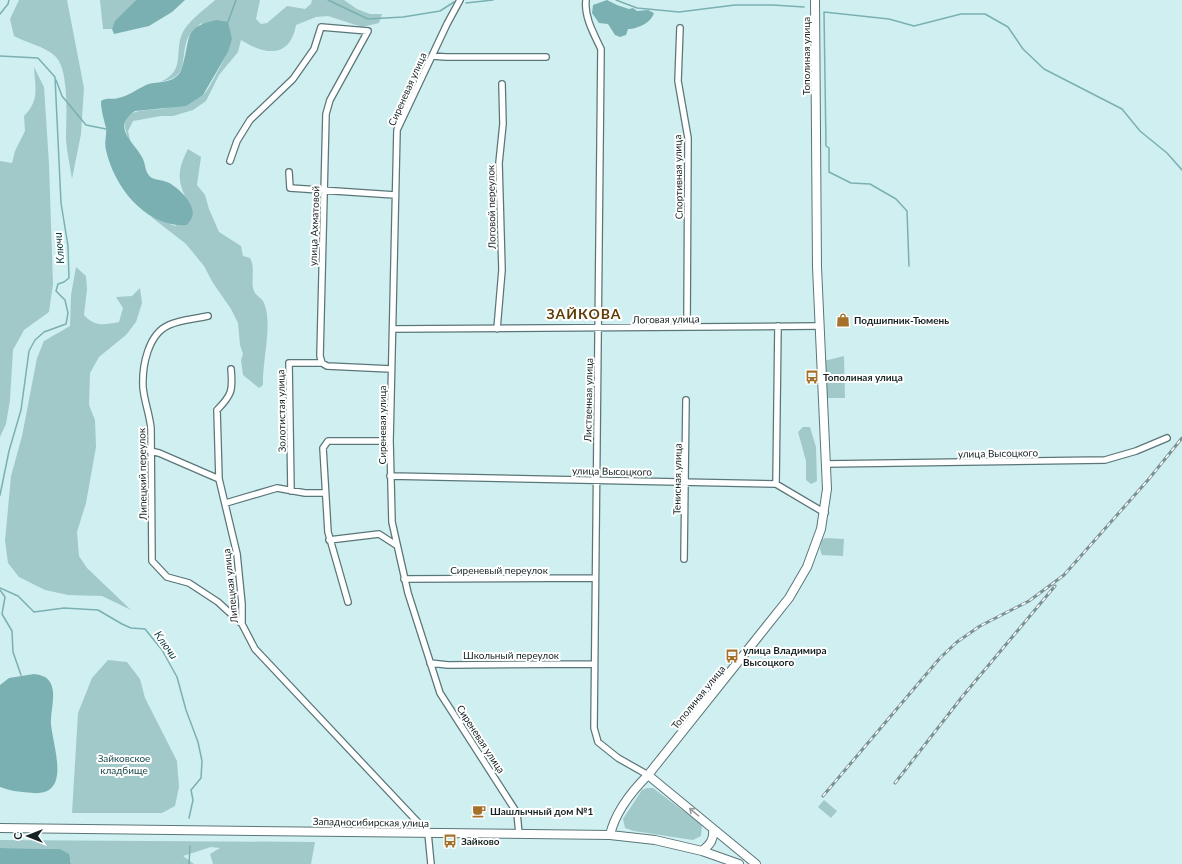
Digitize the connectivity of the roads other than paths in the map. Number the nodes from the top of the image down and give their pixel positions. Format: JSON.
{"nodes":[{"id":1,"x":460,"y":0,"type":"edge"},
{"id":2,"x":586,"y":0,"type":"edge"},
{"id":3,"x":815,"y":0,"type":"edge"},
{"id":4,"x":680,"y":28,"type":"dead end"},
{"id":5,"x":432,"y":56,"type":"junction"},
{"id":6,"x":546,"y":57,"type":"dead end"},
{"id":7,"x":502,"y":84,"type":"dead end"},
{"id":8,"x":230,"y":161,"type":"dead end"},
{"id":9,"x":289,"y":172,"type":"dead end"},
{"id":10,"x":325,"y":191,"type":"junction"},
{"id":11,"x":395,"y":195,"type":"junction"},
{"id":12,"x":208,"y":316,"type":"dead end"},
{"id":13,"x":778,"y":326,"type":"junction"},
{"id":14,"x":819,"y":326,"type":"junction"},
{"id":15,"x":687,"y":327,"type":"junction"},
{"id":16,"x":598,"y":328,"type":"junction"},
{"id":17,"x":393,"y":329,"type":"junction"},
{"id":18,"x":497,"y":329,"type":"junction"},
{"id":19,"x":322,"y":363,"type":"junction"},
{"id":20,"x":391,"y":369,"type":"junction"},
{"id":21,"x":231,"y":370,"type":"dead end"},
{"id":22,"x":686,"y":400,"type":"dead end"},
{"id":23,"x":1167,"y":438,"type":"dead end"},
{"id":24,"x":390,"y":441,"type":"junction"},
{"id":25,"x":150,"y":451,"type":"junction"},
{"id":26,"x":825,"y":464,"type":"junction"},
{"id":27,"x":390,"y":476,"type":"junction"},
{"id":28,"x":219,"y":479,"type":"junction"},
{"id":29,"x":596,"y":480,"type":"junction"},
{"id":30,"x":686,"y":482,"type":"junction"},
{"id":31,"x":776,"y":484,"type":"junction"},
{"id":32,"x":290,"y":491,"type":"junction"},
{"id":33,"x":325,"y":493,"type":"junction"},
{"id":34,"x":226,"y":503,"type":"junction"},
{"id":35,"x":825,"y":513,"type":"junction"},
{"id":36,"x":329,"y":540,"type":"junction"},
{"id":37,"x":396,"y":545,"type":"junction"},
{"id":38,"x":684,"y":559,"type":"dead end"},
{"id":39,"x":594,"y":578,"type":"junction"},
{"id":40,"x":404,"y":579,"type":"junction"},
{"id":41,"x":348,"y":602,"type":"dead end"},
{"id":42,"x":242,"y":624,"type":"junction"},
{"id":43,"x":430,"y":663,"type":"junction"},
{"id":44,"x":593,"y":664,"type":"junction"},
{"id":45,"x":648,"y":775,"type":"junction"},
{"id":46,"x":0,"y":828,"type":"edge"},
{"id":47,"x":713,"y":829,"type":"junction"},
{"id":48,"x":428,"y":833,"type":"junction"},
{"id":49,"x":519,"y":834,"type":"junction"},
{"id":50,"x":610,"y":835,"type":"junction"},
{"id":51,"x":702,"y":850,"type":"junction"},
{"id":52,"x":431,"y":864,"type":"edge"},
{"id":53,"x":739,"y":864,"type":"edge"},
{"id":54,"x":756,"y":864,"type":"edge"}],
"edges":[{"from":1,"to":5,"type":"street","name":"Сиреневая улица"},
{"from":2,"to":16,"type":"street","name":"Лиственная улица"},
{"from":3,"to":14,"type":"main road","name":"Тополиная улица"},
{"from":4,"to":15,"type":"street","name":"Спортивная улица"},
{"from":5,"to":6,"type":"street"},
{"from":5,"to":11,"type":"street","name":"Сиреневая улица"},
{"from":7,"to":18,"type":"street","name":"Логовой переулок"},
{"from":8,"to":10,"type":"street","name":"улица Ахматовой"},
{"from":9,"to":10,"type":"street"},
{"from":10,"to":11,"type":"street"},
{"from":10,"to":19,"type":"street","name":"улица Ахматовой"},
{"from":11,"to":17,"type":"street","name":"Сиреневая улица"},
{"from":12,"to":25,"type":"street","name":"Липецкий переулок"},
{"from":13,"to":14,"type":"street","name":"Логовая улица"},
{"from":13,"to":15,"type":"street","name":"Логовая улица"},
{"from":13,"to":31,"type":"street"},
{"from":14,"to":26,"type":"main road","name":"Тополиная улица"},
{"from":15,"to":16,"type":"street","name":"Логовая улица"},
{"from":16,"to":18,"type":"street","name":"Логовая улица"},
{"from":16,"to":29,"type":"street","name":"Лиственная улица"},
{"from":17,"to":18,"type":"street","name":"Логовая улица"},
{"from":17,"to":20,"type":"street","name":"Сиреневая улица"},
{"from":19,"to":20,"type":"street"},
{"from":19,"to":32,"type":"street","name":"Золотистая улица"},
{"from":20,"to":24,"type":"street","name":"Сиреневая улица"},
{"from":21,"to":28,"type":"street","name":"Липецкая улица"},
{"from":22,"to":30,"type":"street","name":"Тенисная улица"},
{"from":23,"to":26,"type":"street","name":"улица Высоцкого"},
{"from":24,"to":27,"type":"street","name":"Сиреневая улица"},
{"from":24,"to":33,"type":"street"},
{"from":25,"to":28,"type":"street"},
{"from":25,"to":42,"type":"street","name":"Липецкий переулок"},
{"from":26,"to":35,"type":"main road","name":"Тополиная улица"},
{"from":27,"to":29,"type":"street","name":"улица Высоцкого"},
{"from":27,"to":37,"type":"street","name":"Сиреневая улица"},
{"from":28,"to":34,"type":"street","name":"Липецкая улица"},
{"from":29,"to":30,"type":"street","name":"улица Высоцкого"},
{"from":29,"to":39,"type":"street","name":"Лиственная улица"},
{"from":30,"to":31,"type":"street","name":"улица Высоцкого"},
{"from":30,"to":38,"type":"street","name":"Тенисная улица"},
{"from":31,"to":35,"type":"street","name":"улица Высоцкого"},
{"from":32,"to":33,"type":"street"},
{"from":32,"to":34,"type":"street"},
{"from":33,"to":36,"type":"street"},
{"from":34,"to":42,"type":"street","name":"Липецкая улица"},
{"from":35,"to":45,"type":"main road","name":"Тополиная улица"},
{"from":36,"to":37,"type":"street"},
{"from":36,"to":41,"type":"street"},
{"from":37,"to":40,"type":"street","name":"Сиреневая улица"},
{"from":39,"to":40,"type":"street","name":"Сиреневый переулок"},
{"from":39,"to":44,"type":"street","name":"Лиственная улица"},
{"from":40,"to":43,"type":"street","name":"Сиреневая улица"},
{"from":42,"to":48,"type":"street","name":"Липецкая улица"},
{"from":43,"to":44,"type":"street","name":"Школьный переулок"},
{"from":43,"to":49,"type":"street","name":"Сиреневая улица"},
{"from":44,"to":45,"type":"street","name":"Лиственная улица"},
{"from":47,"to":45,"type":"main road","one_way":true},
{"from":45,"to":50,"type":"main road","name":"Тополиная улица"},
{"from":46,"to":48,"type":"main road","name":"Западносибирская улица"},
{"from":47,"to":51,"type":"main road"},
{"from":47,"to":54,"type":"main road"},
{"from":48,"to":49,"type":"main road","name":"Западносибирская улица"},
{"from":48,"to":52,"type":"street"},
{"from":49,"to":50,"type":"main road","name":"Западносибирская улица"},
{"from":50,"to":51,"type":"main road","name":"Западносибирская улица"},
{"from":51,"to":53,"type":"main road","name":"Западносибирская улица"}]}
